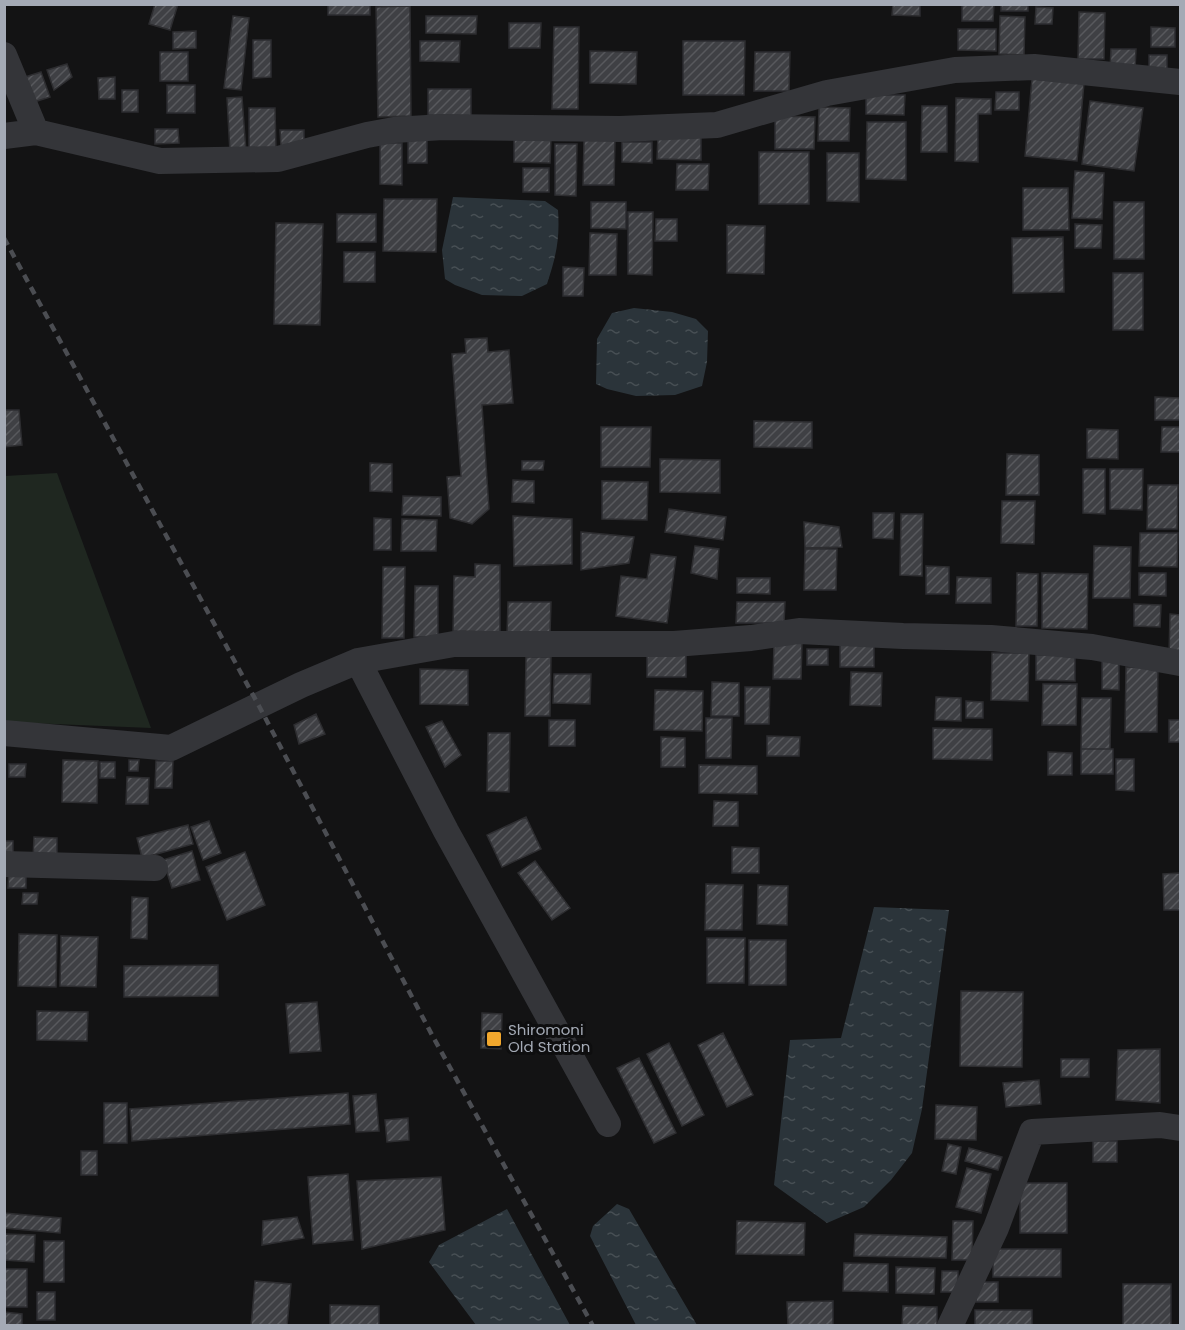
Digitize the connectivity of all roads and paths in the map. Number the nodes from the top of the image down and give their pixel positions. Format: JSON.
{"nodes":[{"id":1,"x":4,"y":55,"type":"edge"},
{"id":2,"x":1180,"y":82,"type":"edge"},
{"id":3,"x":36,"y":132,"type":"junction"},
{"id":4,"x":4,"y":136,"type":"edge"},
{"id":5,"x":358,"y":661,"type":"junction"},
{"id":6,"x":1180,"y":663,"type":"edge"},
{"id":7,"x":4,"y":734,"type":"edge"},
{"id":8,"x":4,"y":864,"type":"edge"},
{"id":9,"x":155,"y":868,"type":"dead end"},
{"id":10,"x":608,"y":1124,"type":"dead end"},
{"id":11,"x":1180,"y":1128,"type":"edge"},
{"id":12,"x":950,"y":1326,"type":"edge"}],
"edges":[{"from":1,"to":3,"type":"street"},
{"from":2,"to":3,"type":"street"},
{"from":3,"to":4,"type":"street"},
{"from":5,"to":6,"type":"street"},
{"from":5,"to":7,"type":"street"},
{"from":5,"to":10,"type":"street"},
{"from":8,"to":9,"type":"street"},
{"from":11,"to":12,"type":"street"}]}
